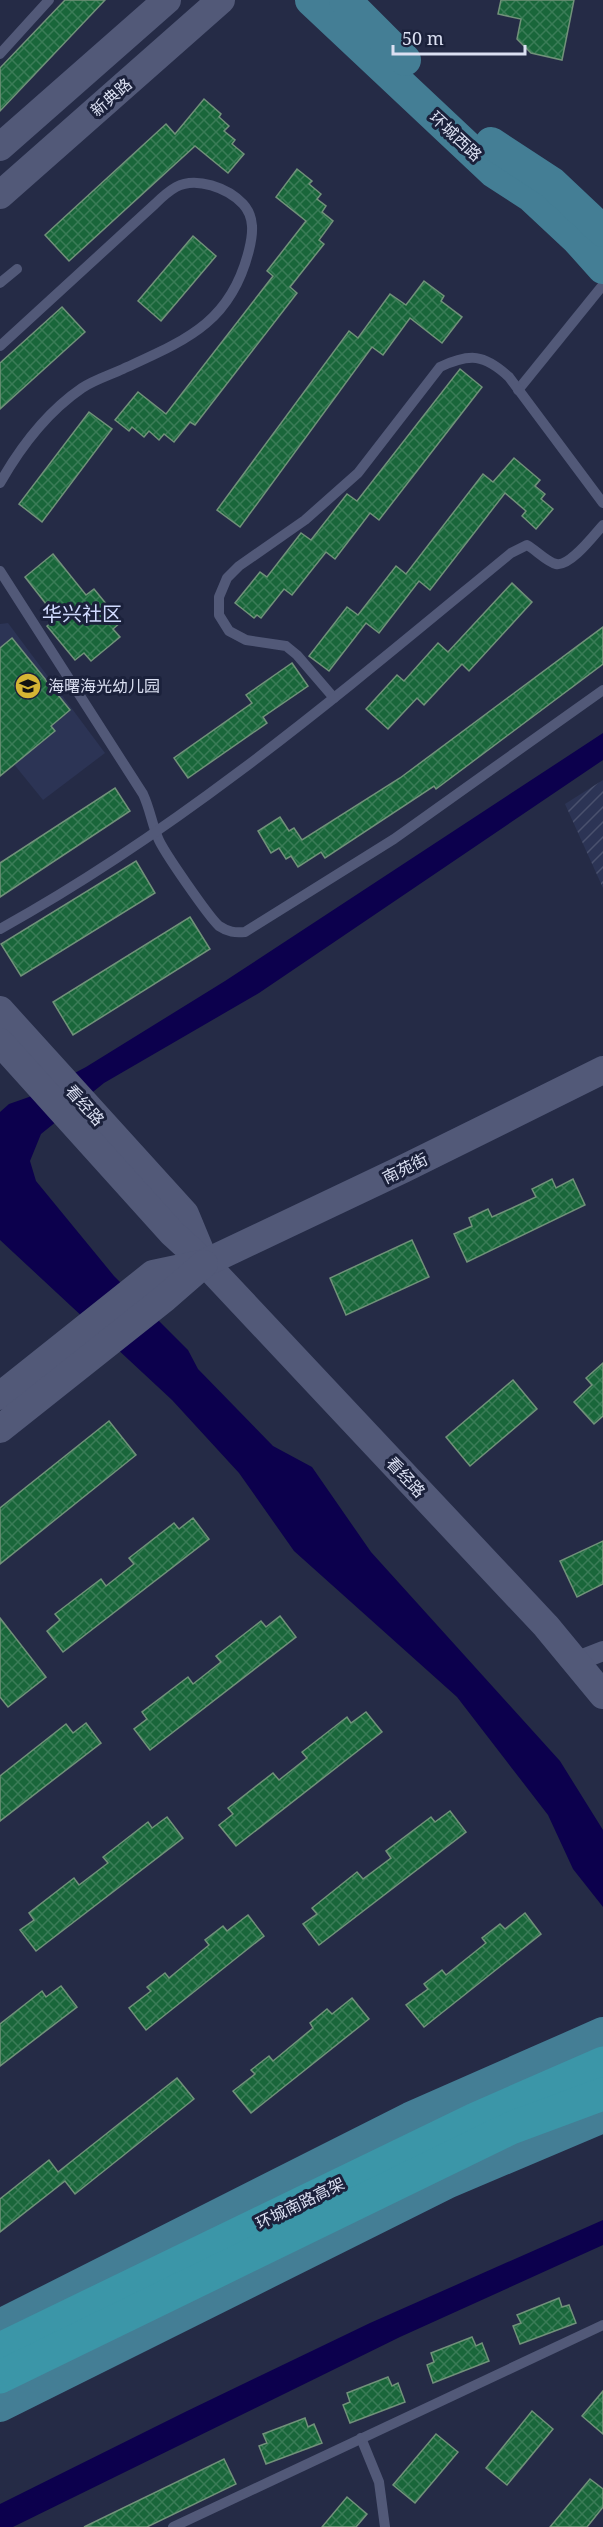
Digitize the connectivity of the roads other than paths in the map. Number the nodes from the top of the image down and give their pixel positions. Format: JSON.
{"nodes":[{"id":1,"x":49,"y":0,"type":"edge"},
{"id":2,"x":167,"y":0,"type":"edge"},
{"id":3,"x":221,"y":0,"type":"edge"},
{"id":4,"x":311,"y":0,"type":"edge"},
{"id":5,"x":345,"y":0,"type":"edge"},
{"id":6,"x":0,"y":54,"type":"edge"},
{"id":7,"x":0,"y":147,"type":"edge"},
{"id":8,"x":0,"y":195,"type":"edge"},
{"id":9,"x":603,"y":231,"type":"edge"},
{"id":10,"x":603,"y":268,"type":"edge"},
{"id":11,"x":17,"y":269,"type":"dead end"},
{"id":12,"x":0,"y":284,"type":"edge"},
{"id":13,"x":603,"y":285,"type":"edge"},
{"id":14,"x":0,"y":345,"type":"edge"},
{"id":15,"x":518,"y":390,"type":"junction"},
{"id":16,"x":0,"y":483,"type":"edge"},
{"id":17,"x":603,"y":504,"type":"edge"},
{"id":18,"x":603,"y":525,"type":"edge"},
{"id":19,"x":0,"y":571,"type":"edge"},
{"id":20,"x":603,"y":690,"type":"edge"},
{"id":21,"x":334,"y":698,"type":"junction"},
{"id":22,"x":156,"y":832,"type":"junction"},
{"id":23,"x":0,"y":929,"type":"edge"},
{"id":24,"x":0,"y":1010,"type":"edge"},
{"id":25,"x":0,"y":1042,"type":"edge"},
{"id":26,"x":34,"y":1064,"type":"junction"},
{"id":27,"x":603,"y":1070,"type":"edge"},
{"id":28,"x":205,"y":1263,"type":"junction"},
{"id":29,"x":95,"y":1337,"type":"junction"},
{"id":30,"x":0,"y":1396,"type":"edge"},
{"id":31,"x":0,"y":1429,"type":"edge"},
{"id":32,"x":603,"y":1651,"type":"edge"},
{"id":33,"x":575,"y":1662,"type":"junction"},
{"id":34,"x":600,"y":1686,"type":"edge"},
{"id":35,"x":594,"y":2047,"type":"edge"},
{"id":36,"x":603,"y":2094,"type":"edge"},
{"id":37,"x":603,"y":2117,"type":"edge"},
{"id":38,"x":0,"y":2325,"type":"edge"},
{"id":39,"x":603,"y":2325,"type":"edge"},
{"id":40,"x":0,"y":2349,"type":"edge"},
{"id":41,"x":0,"y":2377,"type":"edge"},
{"id":42,"x":0,"y":2406,"type":"edge"},
{"id":43,"x":362,"y":2438,"type":"junction"},
{"id":44,"x":173,"y":2527,"type":"edge"},
{"id":45,"x":385,"y":2527,"type":"edge"}],
"edges":[{"from":1,"to":6,"type":"lane"},
{"from":2,"to":7,"type":"main road"},
{"from":3,"to":8,"type":"main road","name":"新典路"},
{"from":4,"to":10,"type":"main road","name":"环城西路"},
{"from":5,"to":9,"type":"main road","name":"环城西路"},
{"from":11,"to":12,"type":"lane"},
{"from":13,"to":15,"type":"lane"},
{"from":14,"to":16,"type":"lane"},
{"from":15,"to":17,"type":"lane"},
{"from":15,"to":21,"type":"lane"},
{"from":18,"to":21,"type":"lane"},
{"from":19,"to":22,"type":"lane"},
{"from":20,"to":22,"type":"lane"},
{"from":21,"to":22,"type":"lane"},
{"from":22,"to":23,"type":"lane"},
{"from":24,"to":26,"type":"main road","name":"看经路"},
{"from":25,"to":26,"type":"main road","name":"看经路"},
{"from":26,"to":28,"type":"main road","name":"看经路"},
{"from":27,"to":28,"type":"main road","name":"南苑街"},
{"from":28,"to":29,"type":"main road","name":"南苑街"},
{"from":28,"to":33,"type":"main road","name":"看经路"},
{"from":29,"to":30,"type":"main road","name":"南苑街"},
{"from":29,"to":31,"type":"main road","name":"南苑街"},
{"from":32,"to":33,"type":"street"},
{"from":33,"to":34,"type":"main road","name":"看经路"},
{"from":35,"to":38,"type":"main road"},
{"from":35,"to":40,"type":"highway","name":"环城南路高架"},
{"from":36,"to":41,"type":"highway","name":"环城南路高架"},
{"from":37,"to":42,"type":"main road"},
{"from":39,"to":43,"type":"lane"},
{"from":43,"to":44,"type":"lane"},
{"from":43,"to":45,"type":"lane"}]}
